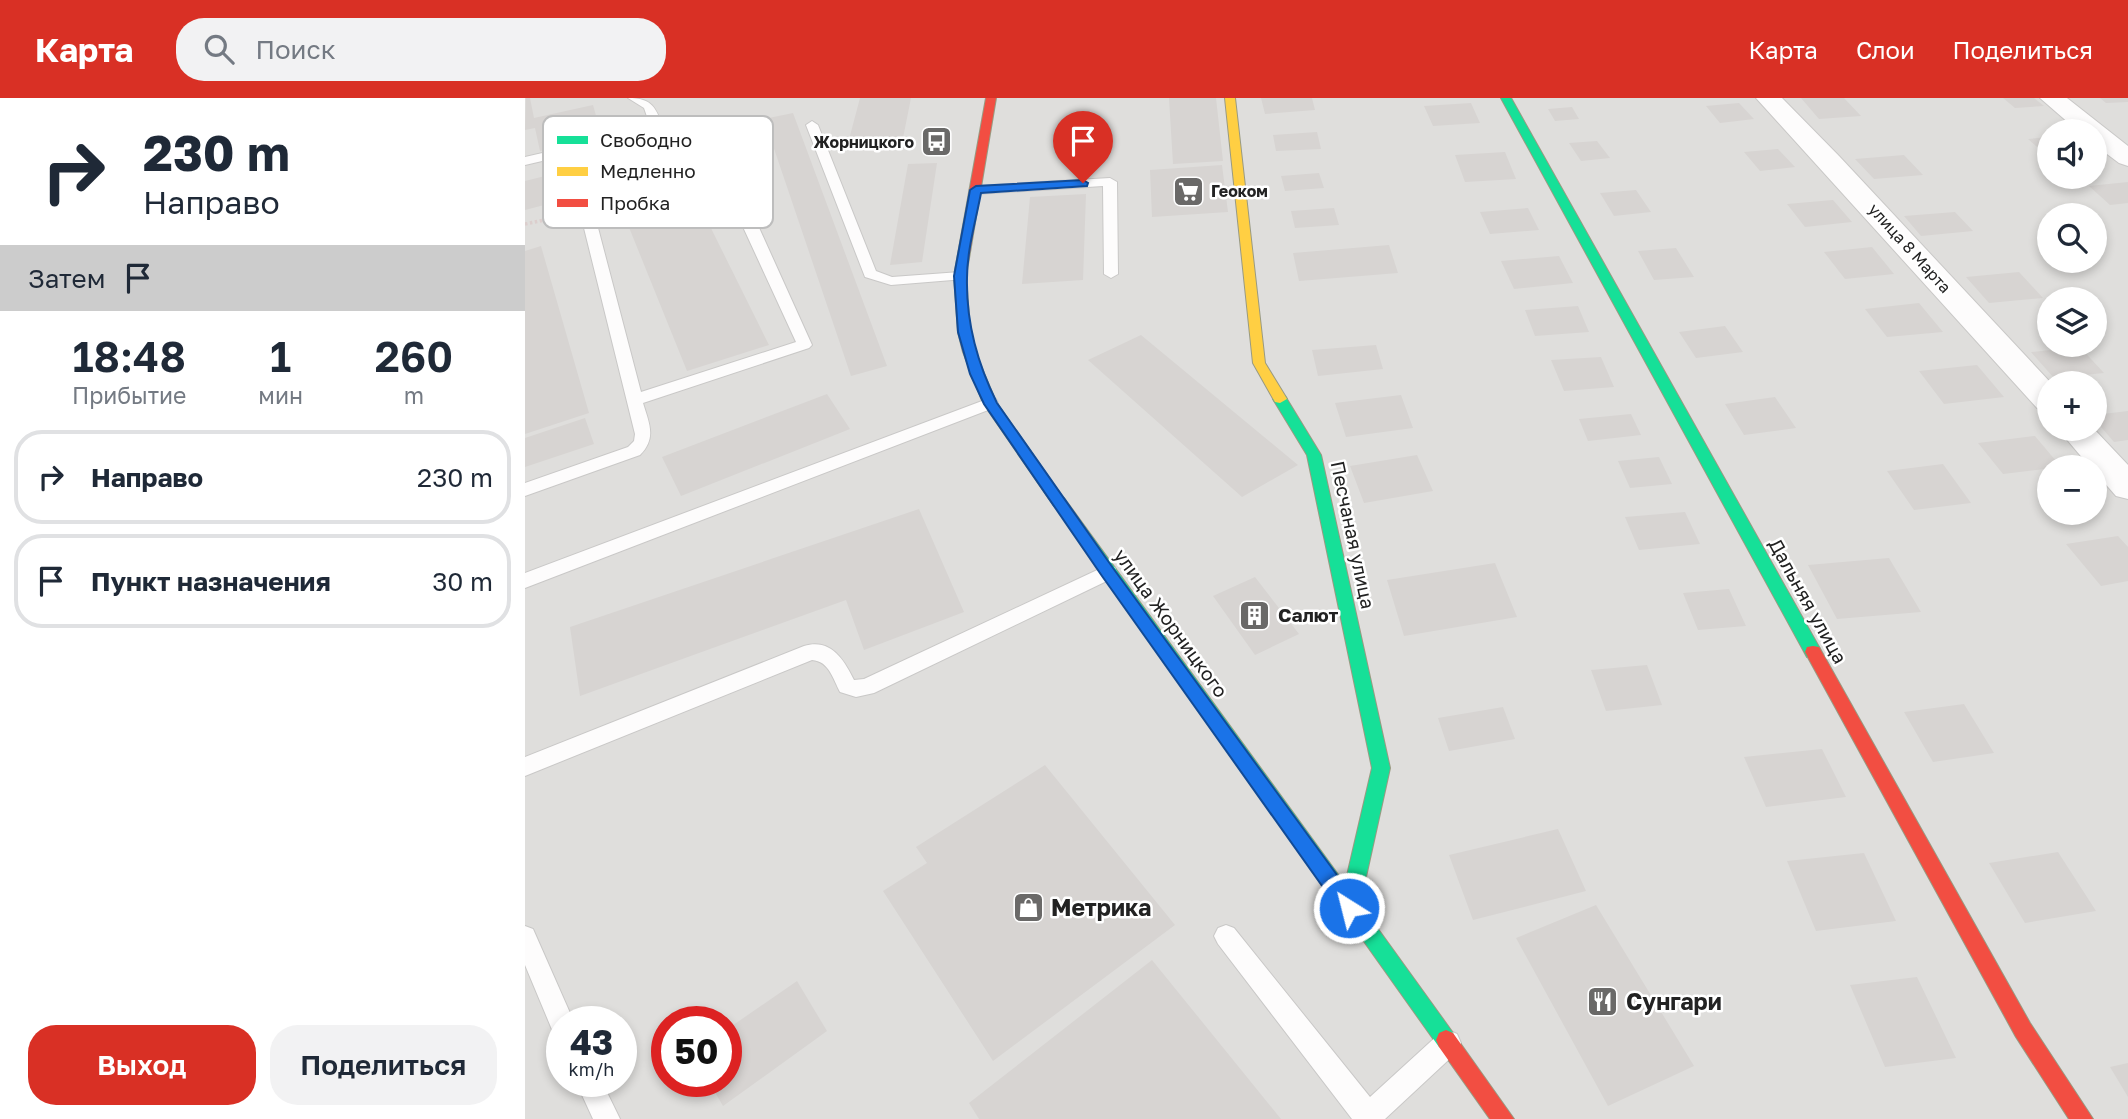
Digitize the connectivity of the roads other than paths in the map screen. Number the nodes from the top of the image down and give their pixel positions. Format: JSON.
{"nodes":[{"id":1,"x":634,"y":98,"type":"edge"},
{"id":2,"x":991,"y":98,"type":"edge"},
{"id":3,"x":1230,"y":98,"type":"edge"},
{"id":4,"x":1506,"y":98,"type":"edge"},
{"id":5,"x":1768,"y":98,"type":"edge"},
{"id":6,"x":2052,"y":98,"type":"edge"},
{"id":7,"x":652,"y":116,"type":"edge"},
{"id":8,"x":2078,"y":119,"type":"edge"},
{"id":9,"x":812,"y":125,"type":"dead end"},
{"id":10,"x":2107,"y":142,"type":"edge"},
{"id":11,"x":543,"y":157,"type":"edge"},
{"id":12,"x":2128,"y":158,"type":"edge"},
{"id":13,"x":525,"y":161,"type":"edge"},
{"id":14,"x":976,"y":190,"type":"junction"},
{"id":15,"x":591,"y":228,"type":"edge"},
{"id":16,"x":752,"y":228,"type":"edge"},
{"id":17,"x":1111,"y":274,"type":"dead end"},
{"id":18,"x":960,"y":276,"type":"junction"},
{"id":19,"x":2037,"y":388,"type":"edge"},
{"id":20,"x":634,"y":400,"type":"junction"},
{"id":21,"x":990,"y":404,"type":"junction"},
{"id":22,"x":2086,"y":441,"type":"edge"},
{"id":23,"x":2128,"y":487,"type":"edge"},
{"id":24,"x":525,"y":490,"type":"edge"},
{"id":25,"x":1108,"y":572,"type":"junction"},
{"id":26,"x":525,"y":581,"type":"edge"},
{"id":27,"x":525,"y":767,"type":"edge"},
{"id":28,"x":1349,"y":908,"type":"junction"},
{"id":29,"x":1226,"y":936,"type":"dead end"},
{"id":30,"x":525,"y":937,"type":"edge"},
{"id":31,"x":555,"y":1006,"type":"edge"},
{"id":32,"x":1448,"y":1043,"type":"junction"},
{"id":33,"x":596,"y":1097,"type":"edge"},
{"id":34,"x":1366,"y":1118,"type":"edge"},
{"id":35,"x":607,"y":1119,"type":"edge"},
{"id":36,"x":1503,"y":1119,"type":"edge"},
{"id":37,"x":2082,"y":1119,"type":"edge"}],
"edges":[{"from":1,"to":7,"type":"lane"},
{"from":2,"to":14,"type":"street","name":"улица Жорницкого"},
{"from":3,"to":28,"type":"street","name":"Песчаная улица"},
{"from":4,"to":37,"type":"street","name":"Дальняя улица"},
{"from":5,"to":19,"type":"street","name":"улица 8 Марта"},
{"from":6,"to":8,"type":"street"},
{"from":9,"to":18,"type":"lane"},
{"from":10,"to":12,"type":"street"},
{"from":11,"to":13,"type":"lane"},
{"from":14,"to":17,"type":"lane"},
{"from":14,"to":18,"type":"street","name":"улица Жорницкого"},
{"from":15,"to":20,"type":"lane"},
{"from":16,"to":20,"type":"lane"},
{"from":18,"to":21,"type":"street","name":"улица Жорницкого"},
{"from":20,"to":24,"type":"lane"},
{"from":21,"to":25,"type":"street","name":"улица Жорницкого"},
{"from":21,"to":26,"type":"lane"},
{"from":22,"to":23,"type":"street"},
{"from":25,"to":27,"type":"lane"},
{"from":25,"to":28,"type":"street","name":"улица Жорницкого"},
{"from":28,"to":32,"type":"street","name":"улица Жорницкого"},
{"from":29,"to":34,"type":"lane"},
{"from":30,"to":31,"type":"lane"},
{"from":32,"to":34,"type":"lane"},
{"from":32,"to":36,"type":"street","name":"улица Жорницкого"},
{"from":33,"to":35,"type":"lane"}]}
